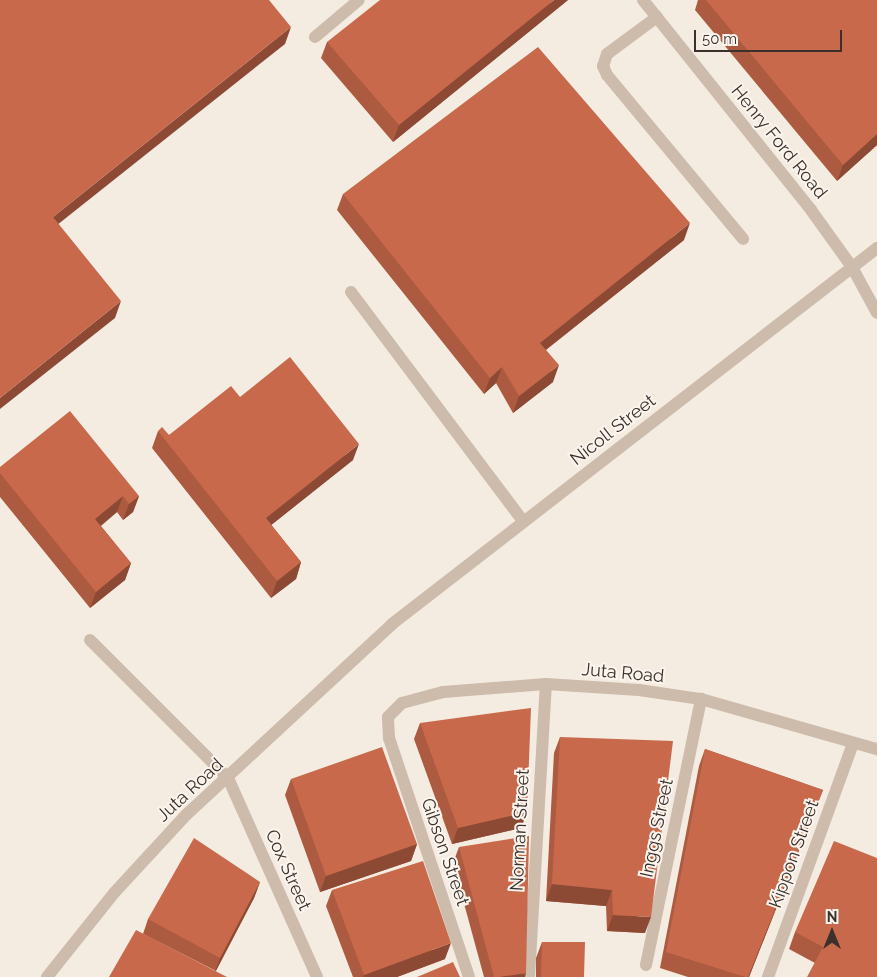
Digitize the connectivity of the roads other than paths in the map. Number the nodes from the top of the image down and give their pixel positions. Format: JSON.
{"nodes":[{"id":1,"x":359,"y":0,"type":"edge"},
{"id":2,"x":643,"y":0,"type":"edge"},
{"id":3,"x":657,"y":17,"type":"junction"},
{"id":4,"x":315,"y":37,"type":"dead end"},
{"id":5,"x":742,"y":239,"type":"dead end"},
{"id":6,"x":877,"y":248,"type":"edge"},
{"id":7,"x":852,"y":267,"type":"junction"},
{"id":8,"x":351,"y":292,"type":"dead end"},
{"id":9,"x":877,"y":313,"type":"edge"},
{"id":10,"x":523,"y":521,"type":"junction"},
{"id":11,"x":90,"y":640,"type":"dead end"},
{"id":12,"x":371,"y":642,"type":"joint"},
{"id":13,"x":546,"y":684,"type":"junction"},
{"id":14,"x":701,"y":699,"type":"junction"},
{"id":15,"x":388,"y":738,"type":"joint"},
{"id":16,"x":853,"y":743,"type":"junction"},
{"id":17,"x":877,"y":749,"type":"edge"},
{"id":18,"x":228,"y":778,"type":"junction"},
{"id":19,"x":646,"y":965,"type":"dead end"},
{"id":20,"x":315,"y":976,"type":"edge"},
{"id":21,"x":46,"y":977,"type":"edge"},
{"id":22,"x":469,"y":977,"type":"edge"},
{"id":23,"x":529,"y":977,"type":"edge"},
{"id":24,"x":768,"y":977,"type":"edge"}],
"edges":[{"from":1,"to":4,"type":"street"},
{"from":2,"to":3,"type":"street","name":"Henry Ford Road"},
{"from":3,"to":5,"type":"street"},
{"from":3,"to":7,"type":"street","name":"Henry Ford Road"},
{"from":6,"to":7,"type":"street","name":"Nicoll Street"},
{"from":7,"to":9,"type":"street","name":"Henry Ford Road"},
{"from":7,"to":10,"type":"street","name":"Nicoll Street"},
{"from":8,"to":10,"type":"street"},
{"from":10,"to":12,"type":"street","name":"Nicoll Street"},
{"from":11,"to":18,"type":"street"},
{"from":12,"to":18,"type":"street","name":"Juta Road"},
{"from":13,"to":14,"type":"street","name":"Juta Road"},
{"from":13,"to":15,"type":"street","name":"Juta Road"},
{"from":13,"to":23,"type":"street","name":"Norman Street"},
{"from":14,"to":16,"type":"street","name":"Juta Road"},
{"from":14,"to":19,"type":"street","name":"Inggs Street"},
{"from":15,"to":22,"type":"street","name":"Gibson Street"},
{"from":16,"to":17,"type":"street","name":"Juta Road"},
{"from":16,"to":24,"type":"street","name":"Kippon Street"},
{"from":18,"to":20,"type":"street","name":"Cox Street"},
{"from":18,"to":21,"type":"street","name":"Juta Road"}]}
